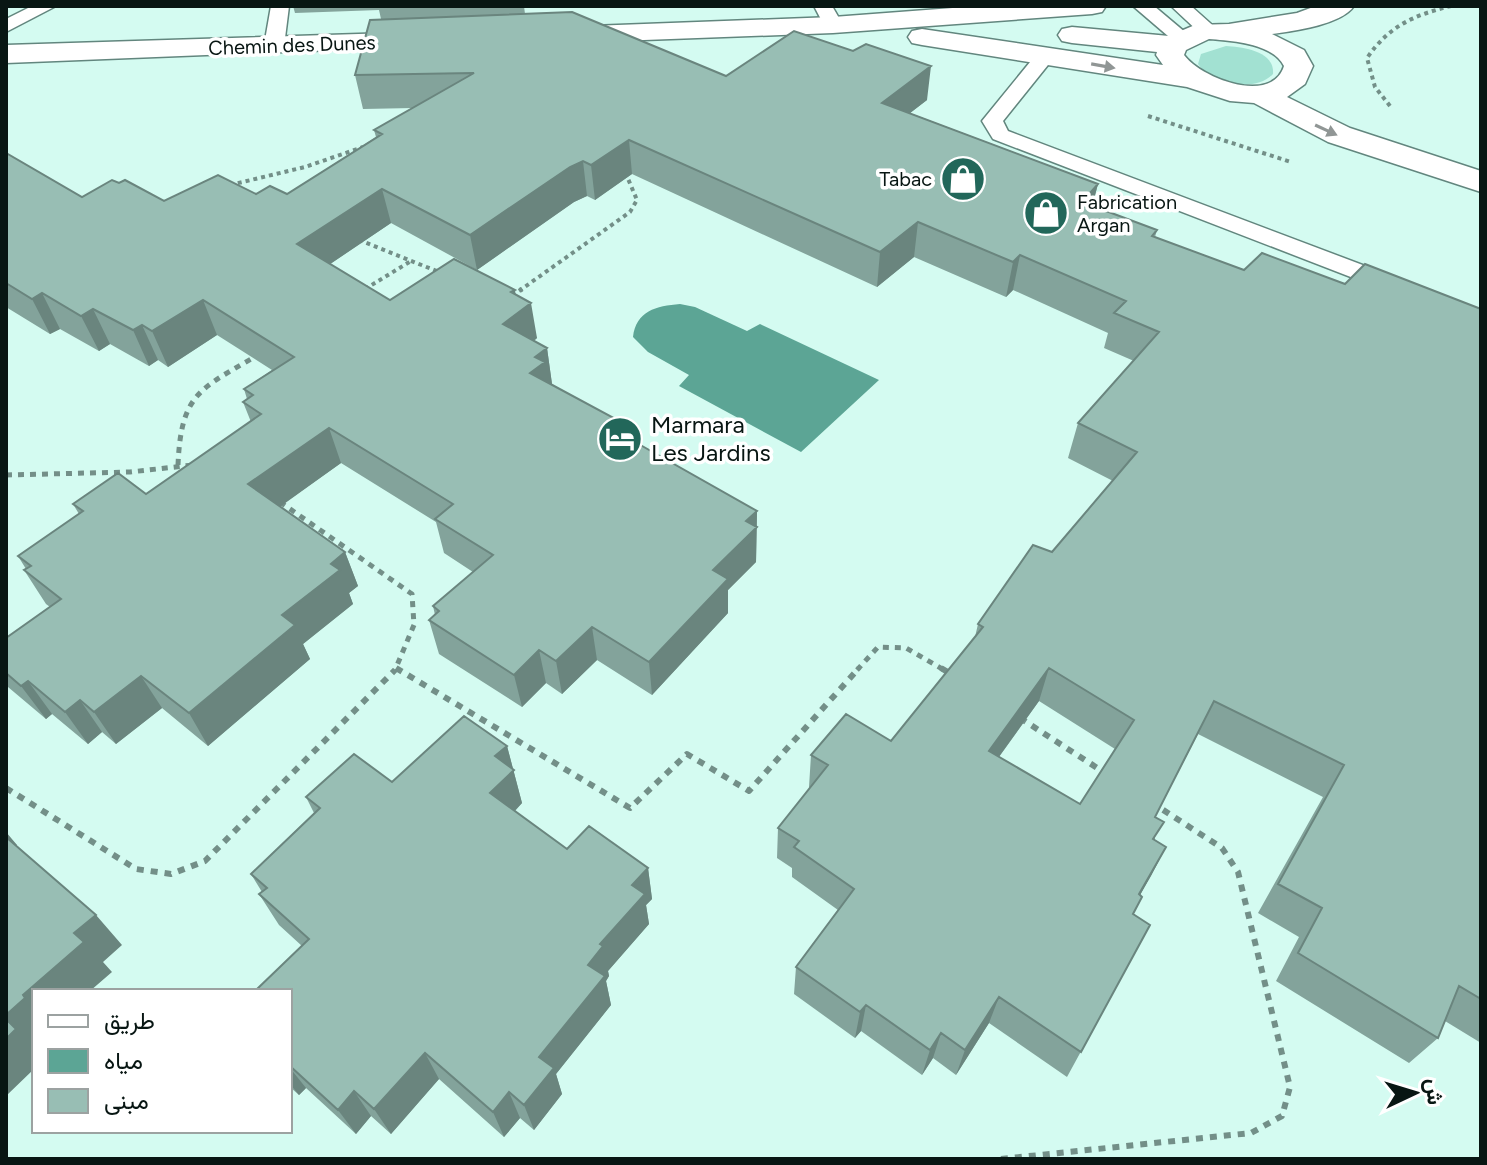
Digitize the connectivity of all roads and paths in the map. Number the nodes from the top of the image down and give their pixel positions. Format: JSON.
{"nodes":[{"id":1,"x":47,"y":6,"type":"edge"},
{"id":2,"x":280,"y":6,"type":"edge"},
{"id":3,"x":1092,"y":6,"type":"edge"},
{"id":4,"x":1142,"y":6,"type":"edge"},
{"id":5,"x":1180,"y":6,"type":"edge"},
{"id":6,"x":1340,"y":6,"type":"edge"},
{"id":7,"x":1364,"y":6,"type":"edge"},
{"id":8,"x":1451,"y":6,"type":"edge"},
{"id":9,"x":828,"y":15,"type":"edge"},
{"id":10,"x":914,"y":19,"type":"junction"},
{"id":11,"x":6,"y":26,"type":"edge"},
{"id":12,"x":532,"y":36,"type":"edge"},
{"id":13,"x":1198,"y":36,"type":"junction"},
{"id":14,"x":453,"y":39,"type":"edge"},
{"id":15,"x":274,"y":46,"type":"junction"},
{"id":16,"x":6,"y":54,"type":"edge"},
{"id":17,"x":1046,"y":55,"type":"junction"},
{"id":18,"x":1296,"y":74,"type":"junction"},
{"id":19,"x":1188,"y":78,"type":"junction"},
{"id":20,"x":1257,"y":93,"type":"junction"},
{"id":21,"x":1146,"y":116,"type":"dead end"},
{"id":22,"x":1398,"y":117,"type":"dead end"},
{"id":23,"x":373,"y":144,"type":"edge"},
{"id":24,"x":1293,"y":162,"type":"dead end"},
{"id":25,"x":1434,"y":165,"type":"junction"},
{"id":26,"x":622,"y":169,"type":"edge"},
{"id":27,"x":1481,"y":182,"type":"edge"},
{"id":28,"x":238,"y":192,"type":"edge"},
{"id":29,"x":354,"y":238,"type":"edge"},
{"id":30,"x":412,"y":261,"type":"junction"},
{"id":31,"x":452,"y":278,"type":"edge"},
{"id":32,"x":358,"y":294,"type":"edge"},
{"id":33,"x":1422,"y":296,"type":"edge"},
{"id":34,"x":505,"y":301,"type":"edge"},
{"id":35,"x":265,"y":351,"type":"edge"},
{"id":36,"x":178,"y":465,"type":"junction"},
{"id":37,"x":203,"y":465,"type":"edge"},
{"id":38,"x":6,"y":475,"type":"edge"},
{"id":39,"x":268,"y":493,"type":"edge"},
{"id":40,"x":395,"y":670,"type":"junction"},
{"id":41,"x":958,"y":678,"type":"edge"},
{"id":42,"x":1009,"y":711,"type":"edge"},
{"id":43,"x":1112,"y":777,"type":"edge"},
{"id":44,"x":6,"y":788,"type":"edge"},
{"id":45,"x":1151,"y":802,"type":"edge"},
{"id":46,"x":1001,"y":1159,"type":"edge"}],
"edges":[{"from":1,"to":11,"type":"lane"},
{"from":2,"to":15,"type":"lane"},
{"from":3,"to":10,"type":"street"},
{"from":4,"to":13,"type":"lane"},
{"from":5,"to":13,"type":"lane"},
{"from":6,"to":13,"type":"street"},
{"from":7,"to":18,"type":"street"},
{"from":8,"to":22,"type":"path"},
{"from":9,"to":10,"type":"street"},
{"from":9,"to":12,"type":"street"},
{"from":9,"to":17,"type":"street"},
{"from":10,"to":13,"type":"street"},
{"from":13,"to":18,"type":"street"},
{"from":13,"to":19,"type":"street"},
{"from":14,"to":15,"type":"street","name":"Chemin des Dunes"},
{"from":15,"to":16,"type":"street","name":"Chemin des Dunes"},
{"from":17,"to":19,"type":"street","one_way":true},
{"from":17,"to":33,"type":"lane"},
{"from":18,"to":20,"type":"street"},
{"from":18,"to":25,"type":"street"},
{"from":19,"to":20,"type":"street"},
{"from":20,"to":25,"type":"street","one_way":true},
{"from":21,"to":24,"type":"path"},
{"from":23,"to":28,"type":"path"},
{"from":25,"to":27,"type":"street"},
{"from":26,"to":34,"type":"path"},
{"from":29,"to":30,"type":"path"},
{"from":30,"to":31,"type":"path"},
{"from":30,"to":32,"type":"path"},
{"from":35,"to":36,"type":"path"},
{"from":36,"to":37,"type":"path"},
{"from":36,"to":38,"type":"path"},
{"from":39,"to":40,"type":"path"},
{"from":40,"to":41,"type":"path"},
{"from":40,"to":44,"type":"path"},
{"from":42,"to":43,"type":"path"},
{"from":45,"to":46,"type":"path"}]}
